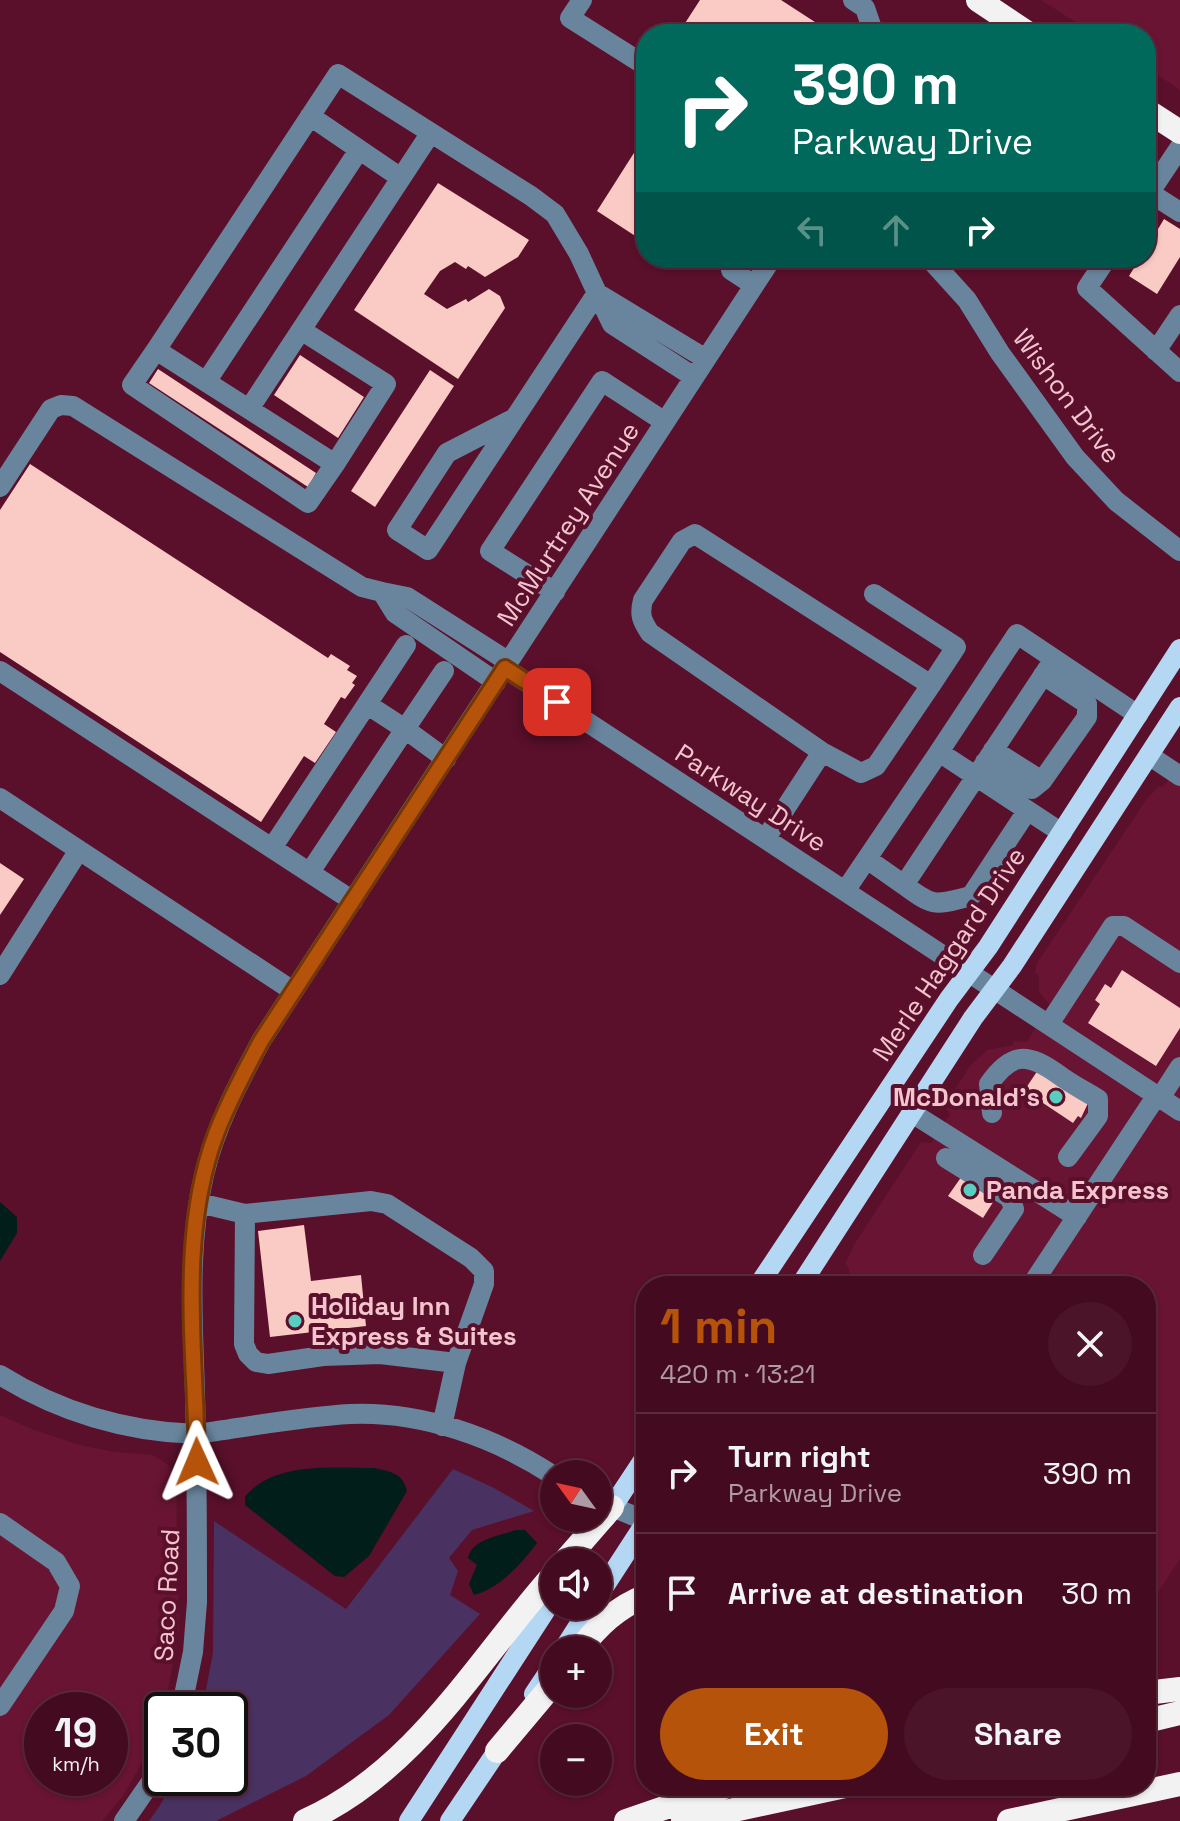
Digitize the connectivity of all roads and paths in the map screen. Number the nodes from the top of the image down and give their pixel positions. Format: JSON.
{"nodes":[{"id":1,"x":582,"y":0,"type":"edge"},
{"id":2,"x":853,"y":0,"type":"edge"},
{"id":3,"x":978,"y":0,"type":"edge"},
{"id":4,"x":871,"y":24,"type":"edge"},
{"id":5,"x":1014,"y":24,"type":"edge"},
{"id":6,"x":636,"y":60,"type":"edge"},
{"id":7,"x":310,"y":116,"type":"junction"},
{"id":8,"x":1156,"y":116,"type":"edge"},
{"id":9,"x":1180,"y":132,"type":"edge"},
{"id":10,"x":430,"y":134,"type":"junction"},
{"id":11,"x":1180,"y":147,"type":"edge"},
{"id":12,"x":359,"y":150,"type":"junction"},
{"id":13,"x":401,"y":178,"type":"junction"},
{"id":14,"x":1156,"y":184,"type":"edge"},
{"id":15,"x":1156,"y":200,"type":"edge"},
{"id":16,"x":1180,"y":212,"type":"edge"},
{"id":17,"x":765,"y":268,"type":"edge"},
{"id":18,"x":941,"y":268,"type":"edge"},
{"id":19,"x":1100,"y":268,"type":"edge"},
{"id":20,"x":731,"y":270,"type":"dead end"},
{"id":21,"x":754,"y":285,"type":"junction"},
{"id":22,"x":597,"y":293,"type":"junction"},
{"id":23,"x":1180,"y":315,"type":"edge"},
{"id":24,"x":301,"y":330,"type":"junction"},
{"id":25,"x":156,"y":350,"type":"junction"},
{"id":26,"x":1156,"y":351,"type":"junction"},
{"id":27,"x":706,"y":359,"type":"junction"},
{"id":28,"x":1180,"y":372,"type":"edge"},
{"id":29,"x":694,"y":377,"type":"junction"},
{"id":30,"x":206,"y":382,"type":"junction"},
{"id":31,"x":249,"y":409,"type":"junction"},
{"id":32,"x":515,"y":418,"type":"junction"},
{"id":33,"x":665,"y":422,"type":"junction"},
{"id":34,"x":335,"y":464,"type":"junction"},
{"id":35,"x":0,"y":487,"type":"edge"},
{"id":36,"x":1180,"y":551,"type":"edge"},
{"id":37,"x":555,"y":592,"type":"junction"},
{"id":38,"x":874,"y":594,"type":"dead end"},
{"id":39,"x":406,"y":645,"type":"dead end"},
{"id":40,"x":1180,"y":649,"type":"edge"},
{"id":41,"x":1049,"y":667,"type":"junction"},
{"id":42,"x":0,"y":671,"type":"edge"},
{"id":43,"x":444,"y":671,"type":"dead end"},
{"id":44,"x":503,"y":671,"type":"junction"},
{"id":45,"x":931,"y":685,"type":"junction"},
{"id":46,"x":368,"y":705,"type":"junction"},
{"id":47,"x":1180,"y":707,"type":"edge"},
{"id":48,"x":1138,"y":715,"type":"junction"},
{"id":49,"x":405,"y":729,"type":"junction"},
{"id":50,"x":822,"y":752,"type":"junction"},
{"id":51,"x":939,"y":752,"type":"junction"},
{"id":52,"x":1150,"y":756,"type":"junction"},
{"id":53,"x":446,"y":759,"type":"junction"},
{"id":54,"x":985,"y":763,"type":"junction"},
{"id":55,"x":1180,"y":776,"type":"edge"},
{"id":56,"x":0,"y":798,"type":"edge"},
{"id":57,"x":1027,"y":811,"type":"junction"},
{"id":58,"x":1062,"y":833,"type":"junction"},
{"id":59,"x":766,"y":838,"type":"junction"},
{"id":60,"x":272,"y":848,"type":"junction"},
{"id":61,"x":79,"y":850,"type":"junction"},
{"id":62,"x":867,"y":859,"type":"junction"},
{"id":63,"x":310,"y":872,"type":"junction"},
{"id":64,"x":904,"y":885,"type":"junction"},
{"id":65,"x":845,"y":891,"type":"junction"},
{"id":66,"x":353,"y":901,"type":"junction"},
{"id":67,"x":1180,"y":963,"type":"edge"},
{"id":68,"x":969,"y":971,"type":"junction"},
{"id":69,"x":0,"y":975,"type":"edge"},
{"id":70,"x":996,"y":989,"type":"junction"},
{"id":71,"x":293,"y":991,"type":"junction"},
{"id":72,"x":1049,"y":1024,"type":"junction"},
{"id":73,"x":1180,"y":1067,"type":"edge"},
{"id":74,"x":1158,"y":1096,"type":"junction"},
{"id":75,"x":1180,"y":1111,"type":"edge"},
{"id":76,"x":912,"y":1113,"type":"junction"},
{"id":77,"x":992,"y":1113,"type":"dead end"},
{"id":78,"x":946,"y":1158,"type":"dead end"},
{"id":79,"x":1073,"y":1160,"type":"dead end"},
{"id":80,"x":199,"y":1203,"type":"junction"},
{"id":81,"x":245,"y":1214,"type":"junction"},
{"id":82,"x":1077,"y":1217,"type":"junction"},
{"id":83,"x":983,"y":1255,"type":"dead end"},
{"id":84,"x":765,"y":1276,"type":"edge"},
{"id":85,"x":810,"y":1276,"type":"edge"},
{"id":86,"x":1038,"y":1276,"type":"edge"},
{"id":87,"x":456,"y":1363,"type":"junction"},
{"id":88,"x":0,"y":1375,"type":"edge"},
{"id":89,"x":442,"y":1426,"type":"junction"},
{"id":90,"x":196,"y":1434,"type":"junction"},
{"id":91,"x":540,"y":1468,"type":"edge"},
{"id":92,"x":636,"y":1468,"type":"edge"},
{"id":93,"x":612,"y":1496,"type":"edge"},
{"id":94,"x":612,"y":1507,"type":"edge"},
{"id":95,"x":636,"y":1517,"type":"edge"},
{"id":96,"x":0,"y":1523,"type":"edge"},
{"id":97,"x":636,"y":1537,"type":"edge"},
{"id":98,"x":612,"y":1574,"type":"edge"},
{"id":99,"x":540,"y":1591,"type":"edge"},
{"id":100,"x":636,"y":1601,"type":"edge"},
{"id":101,"x":540,"y":1619,"type":"edge"},
{"id":102,"x":590,"y":1636,"type":"edge"},
{"id":103,"x":540,"y":1685,"type":"edge"},
{"id":104,"x":1180,"y":1689,"type":"edge"},
{"id":105,"x":185,"y":1692,"type":"edge"},
{"id":106,"x":1156,"y":1692,"type":"edge"},
{"id":107,"x":540,"y":1700,"type":"edge"},
{"id":108,"x":0,"y":1706,"type":"edge"},
{"id":109,"x":1180,"y":1713,"type":"edge"},
{"id":110,"x":1156,"y":1719,"type":"edge"},
{"id":111,"x":497,"y":1751,"type":"junction"},
{"id":112,"x":1180,"y":1784,"type":"edge"},
{"id":113,"x":1156,"y":1790,"type":"edge"},
{"id":114,"x":144,"y":1792,"type":"edge"},
{"id":115,"x":699,"y":1796,"type":"edge"},
{"id":116,"x":799,"y":1796,"type":"edge"},
{"id":117,"x":1131,"y":1796,"type":"edge"},
{"id":118,"x":1049,"y":1816,"type":"edge"},
{"id":119,"x":451,"y":1820,"type":"edge"},
{"id":120,"x":124,"y":1821,"type":"edge"},
{"id":121,"x":305,"y":1821,"type":"edge"},
{"id":122,"x":409,"y":1821,"type":"edge"},
{"id":123,"x":626,"y":1821,"type":"edge"},
{"id":124,"x":683,"y":1821,"type":"edge"},
{"id":125,"x":1009,"y":1821,"type":"edge"}],
"edges":[{"from":1,"to":6,"type":"street"},
{"from":2,"to":4,"type":"street"},
{"from":3,"to":5,"type":"highway"},
{"from":7,"to":10,"type":"street"},
{"from":7,"to":12,"type":"street"},
{"from":7,"to":25,"type":"street"},
{"from":8,"to":9,"type":"highway"},
{"from":10,"to":13,"type":"street"},
{"from":10,"to":22,"type":"street"},
{"from":11,"to":14,"type":"street"},
{"from":12,"to":13,"type":"street"},
{"from":12,"to":30,"type":"street"},
{"from":13,"to":24,"type":"street"},
{"from":15,"to":16,"type":"street"},
{"from":17,"to":21,"type":"street","name":"McMurtrey Avenue"},
{"from":18,"to":36,"type":"street","name":"Wishon Drive"},
{"from":19,"to":26,"type":"street"},
{"from":20,"to":21,"type":"street"},
{"from":21,"to":27,"type":"street","name":"McMurtrey Avenue"},
{"from":22,"to":27,"type":"street"},
{"from":22,"to":29,"type":"street"},
{"from":22,"to":32,"type":"street"},
{"from":23,"to":26,"type":"street"},
{"from":24,"to":31,"type":"street"},
{"from":24,"to":34,"type":"street"},
{"from":25,"to":30,"type":"street"},
{"from":25,"to":34,"type":"street"},
{"from":26,"to":28,"type":"street"},
{"from":27,"to":29,"type":"street","name":"McMurtrey Avenue"},
{"from":29,"to":33,"type":"street","name":"McMurtrey Avenue"},
{"from":30,"to":31,"type":"street"},
{"from":31,"to":34,"type":"street"},
{"from":32,"to":32,"type":"street"},
{"from":33,"to":37,"type":"street","name":"McMurtrey Avenue"},
{"from":33,"to":37,"type":"street"},
{"from":35,"to":44,"type":"street","name":"Parkway Drive"},
{"from":37,"to":44,"type":"street","name":"McMurtrey Avenue"},
{"from":38,"to":45,"type":"street"},
{"from":39,"to":46,"type":"street"},
{"from":40,"to":48,"type":"main road","name":"Merle Haggard Drive"},
{"from":41,"to":48,"type":"street"},
{"from":41,"to":51,"type":"street"},
{"from":41,"to":54,"type":"street"},
{"from":41,"to":54,"type":"street"},
{"from":42,"to":60,"type":"street"},
{"from":43,"to":49,"type":"street"},
{"from":44,"to":53,"type":"street","name":"McMurtrey Avenue"},
{"from":44,"to":59,"type":"street","name":"Parkway Drive"},
{"from":45,"to":50,"type":"street"},
{"from":45,"to":50,"type":"street"},
{"from":46,"to":49,"type":"street"},
{"from":46,"to":60,"type":"street"},
{"from":47,"to":52,"type":"main road"},
{"from":48,"to":58,"type":"main road","name":"Merle Haggard Drive"},
{"from":49,"to":53,"type":"street"},
{"from":49,"to":63,"type":"street"},
{"from":50,"to":59,"type":"street"},
{"from":51,"to":54,"type":"street"},
{"from":51,"to":62,"type":"street"},
{"from":52,"to":55,"type":"street"},
{"from":52,"to":70,"type":"main road"},
{"from":53,"to":66,"type":"street","name":"McMurtrey Avenue"},
{"from":54,"to":57,"type":"street"},
{"from":54,"to":64,"type":"street"},
{"from":56,"to":61,"type":"street"},
{"from":57,"to":58,"type":"street"},
{"from":57,"to":64,"type":"street"},
{"from":58,"to":68,"type":"main road","name":"Merle Haggard Drive"},
{"from":59,"to":65,"type":"street","name":"Parkway Drive"},
{"from":60,"to":63,"type":"street"},
{"from":61,"to":69,"type":"street"},
{"from":61,"to":71,"type":"street"},
{"from":62,"to":64,"type":"street"},
{"from":62,"to":65,"type":"street"},
{"from":63,"to":66,"type":"street"},
{"from":65,"to":68,"type":"street","name":"Parkway Drive"},
{"from":66,"to":71,"type":"street","name":"McMurtrey Avenue"},
{"from":67,"to":72,"type":"street"},
{"from":68,"to":70,"type":"street","name":"Parkway Drive"},
{"from":68,"to":84,"type":"main road","name":"Merle Haggard Drive"},
{"from":70,"to":72,"type":"street","name":"Parkway Drive"},
{"from":70,"to":76,"type":"main road"},
{"from":71,"to":80,"type":"street","name":"McMurtrey Avenue"},
{"from":72,"to":74,"type":"street","name":"Parkway Drive"},
{"from":73,"to":74,"type":"street"},
{"from":74,"to":75,"type":"street","name":"Parkway Drive"},
{"from":74,"to":82,"type":"street"},
{"from":76,"to":82,"type":"street"},
{"from":76,"to":85,"type":"main road"},
{"from":77,"to":79,"type":"street"},
{"from":78,"to":83,"type":"street"},
{"from":80,"to":81,"type":"street"},
{"from":80,"to":90,"type":"street","name":"McMurtrey Avenue"},
{"from":81,"to":87,"type":"street"},
{"from":81,"to":87,"type":"street"},
{"from":82,"to":86,"type":"street"},
{"from":87,"to":89,"type":"street"},
{"from":88,"to":90,"type":"street"},
{"from":89,"to":90,"type":"street"},
{"from":89,"to":91,"type":"street"},
{"from":90,"to":105,"type":"street","name":"Saco Road"},
{"from":92,"to":93,"type":"main road"},
{"from":94,"to":95,"type":"street"},
{"from":96,"to":108,"type":"street"},
{"from":97,"to":98,"type":"main road"},
{"from":99,"to":121,"type":"highway"},
{"from":100,"to":102,"type":"highway"},
{"from":101,"to":122,"type":"main road"},
{"from":103,"to":111,"type":"main road"},
{"from":104,"to":106,"type":"highway"},
{"from":107,"to":111,"type":"highway"},
{"from":109,"to":110,"type":"highway"},
{"from":111,"to":119,"type":"main road"},
{"from":112,"to":113,"type":"highway"},
{"from":114,"to":120,"type":"street"},
{"from":115,"to":123,"type":"highway"},
{"from":116,"to":124,"type":"highway"},
{"from":117,"to":118,"type":"highway"},
{"from":118,"to":125,"type":"highway"}]}
